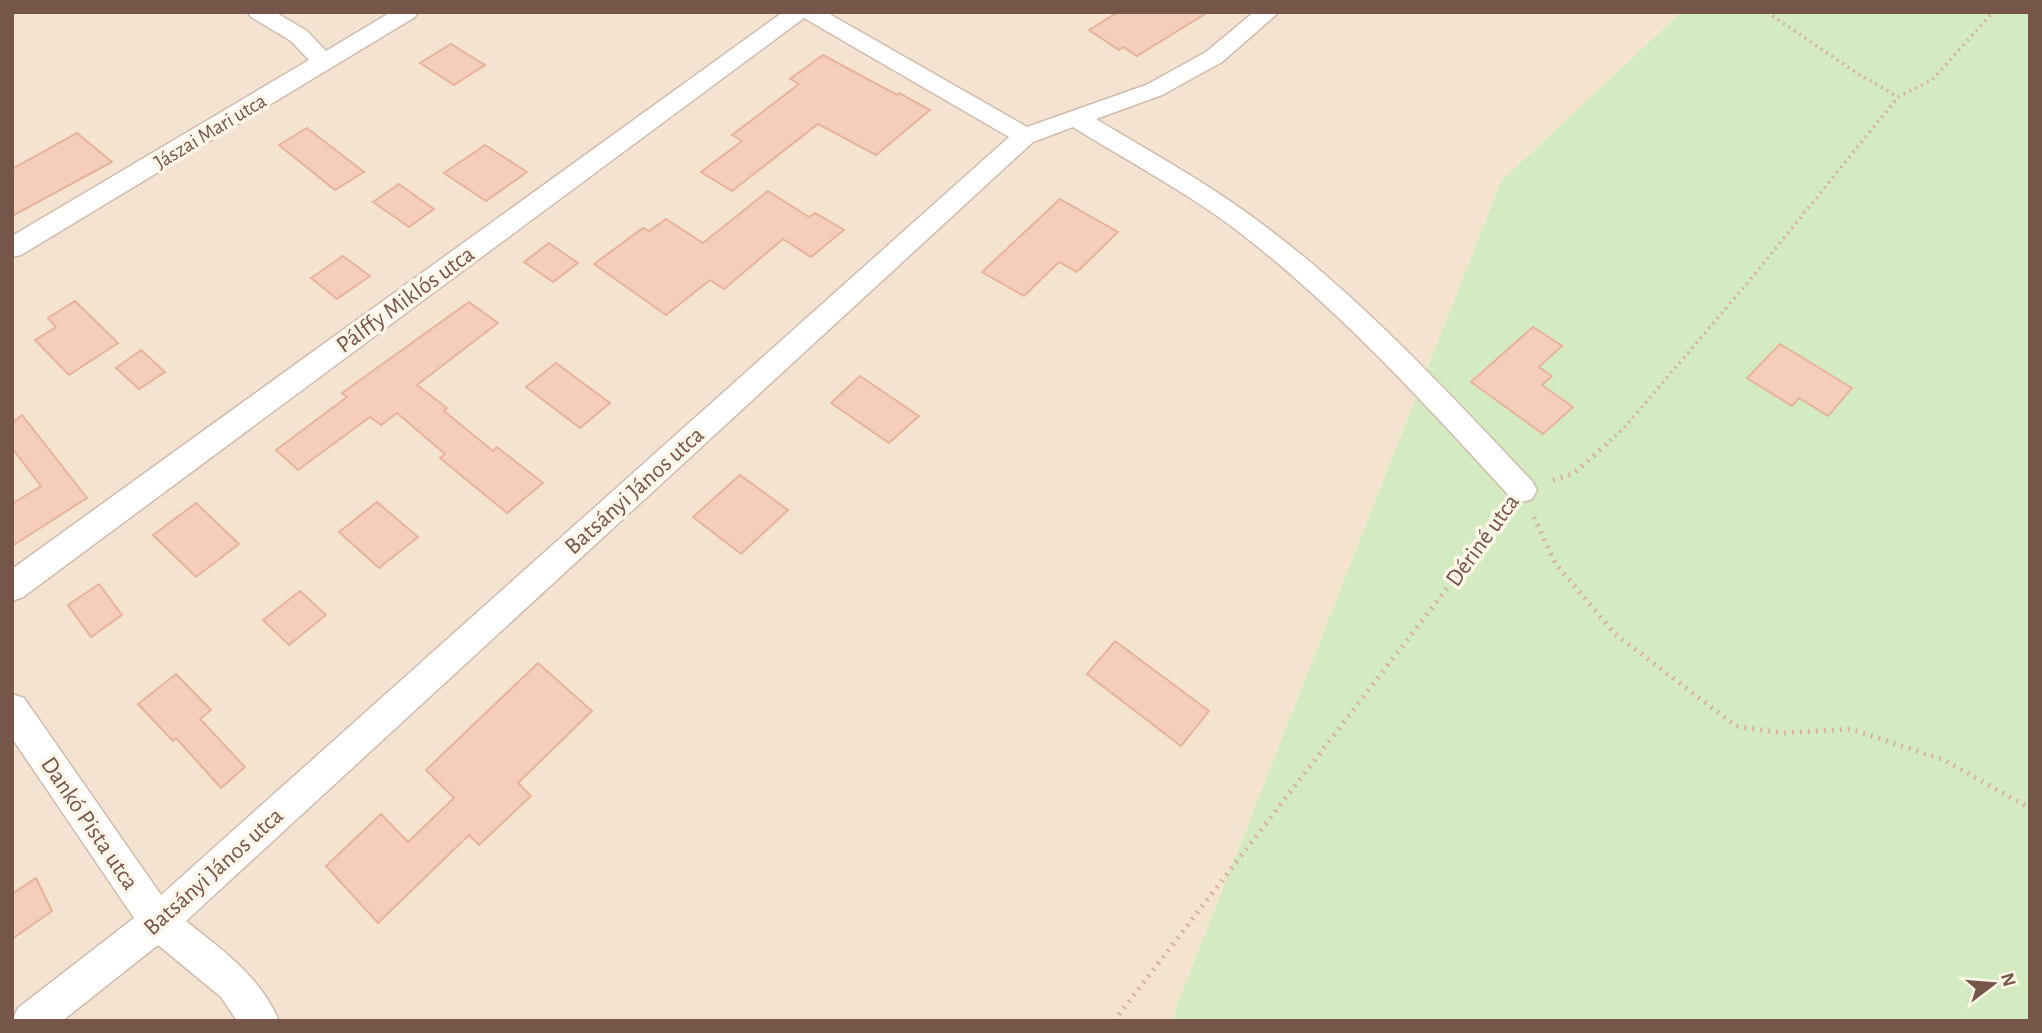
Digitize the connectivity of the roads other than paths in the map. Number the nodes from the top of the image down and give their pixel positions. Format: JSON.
{"nodes":[{"id":1,"x":259,"y":12,"type":"edge"},
{"id":2,"x":407,"y":12,"type":"edge"},
{"id":3,"x":798,"y":12,"type":"edge"},
{"id":4,"x":809,"y":12,"type":"edge"},
{"id":5,"x":1268,"y":12,"type":"edge"},
{"id":6,"x":325,"y":63,"type":"junction"},
{"id":7,"x":1074,"y":117,"type":"junction"},
{"id":8,"x":1025,"y":136,"type":"junction"},
{"id":9,"x":12,"y":248,"type":"edge"},
{"id":10,"x":1522,"y":490,"type":"road end"},
{"id":11,"x":12,"y":587,"type":"edge"},
{"id":12,"x":12,"y":709,"type":"edge"},
{"id":13,"x":158,"y":922,"type":"junction"},
{"id":14,"x":31,"y":1021,"type":"edge"},
{"id":15,"x":260,"y":1021,"type":"edge"}],
"edges":[{"from":1,"to":6,"type":"street"},
{"from":2,"to":6,"type":"street","name":"Jászai Mari utca"},
{"from":3,"to":11,"type":"street","name":"Pálffy Miklós utca"},
{"from":4,"to":8,"type":"street"},
{"from":5,"to":7,"type":"street","name":"Batsányi János utca"},
{"from":6,"to":9,"type":"street","name":"Jászai Mari utca"},
{"from":7,"to":8,"type":"street","name":"Batsányi János utca"},
{"from":7,"to":10,"type":"street","name":"Dériné utca"},
{"from":8,"to":13,"type":"street","name":"Batsányi János utca"},
{"from":12,"to":13,"type":"street","name":"Dankó Pista utca"},
{"from":13,"to":14,"type":"street","name":"Batsányi János utca"},
{"from":13,"to":15,"type":"street","name":"Dankó Pista utca"}]}
